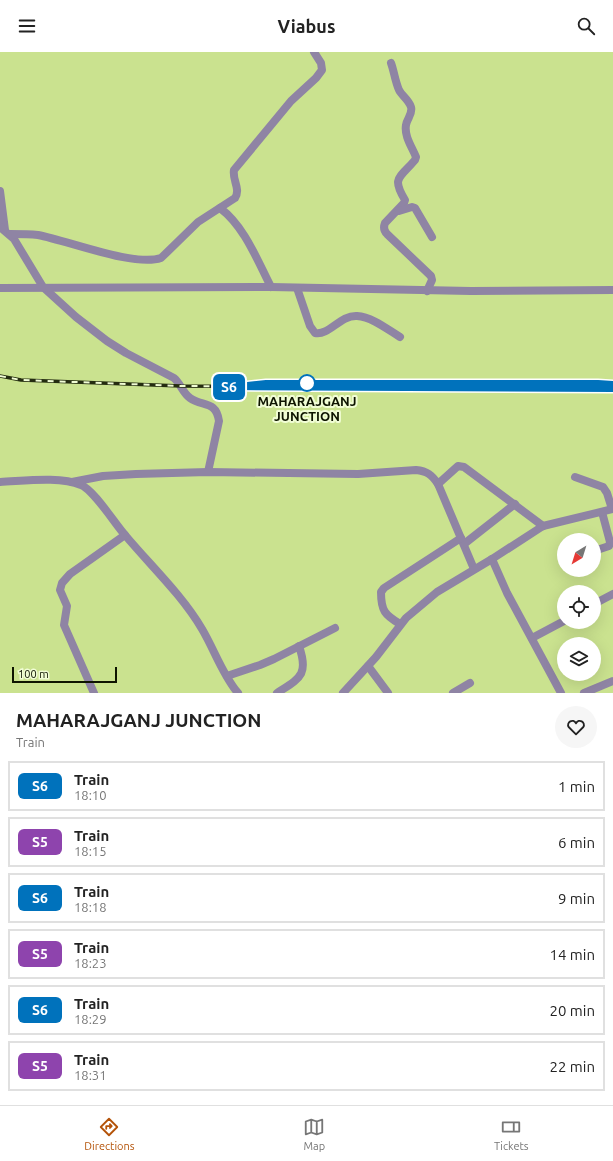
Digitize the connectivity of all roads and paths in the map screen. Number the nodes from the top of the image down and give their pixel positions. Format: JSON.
{"nodes":[{"id":1,"x":314,"y":52,"type":"edge"},
{"id":2,"x":391,"y":63,"type":"dead end"},
{"id":3,"x":0,"y":192,"type":"edge"},
{"id":4,"x":220,"y":208,"type":"junction"},
{"id":5,"x":399,"y":210,"type":"junction"},
{"id":6,"x":5,"y":231,"type":"edge"},
{"id":7,"x":432,"y":237,"type":"dead end"},
{"id":8,"x":43,"y":287,"type":"junction"},
{"id":9,"x":271,"y":287,"type":"junction"},
{"id":10,"x":0,"y":288,"type":"edge"},
{"id":11,"x":297,"y":288,"type":"junction"},
{"id":12,"x":427,"y":290,"type":"junction"},
{"id":13,"x":613,"y":290,"type":"edge"},
{"id":14,"x":400,"y":337,"type":"dead end"},
{"id":15,"x":208,"y":472,"type":"junction"},
{"id":16,"x":575,"y":477,"type":"dead end"},
{"id":17,"x":0,"y":482,"type":"edge"},
{"id":18,"x":72,"y":482,"type":"junction"},
{"id":19,"x":438,"y":484,"type":"junction"},
{"id":20,"x":515,"y":504,"type":"junction"},
{"id":21,"x":613,"y":509,"type":"edge"},
{"id":22,"x":602,"y":512,"type":"junction"},
{"id":23,"x":542,"y":526,"type":"junction"},
{"id":24,"x":125,"y":535,"type":"junction"},
{"id":25,"x":463,"y":541,"type":"junction"},
{"id":26,"x":601,"y":549,"type":"edge"},
{"id":27,"x":492,"y":559,"type":"junction"},
{"id":28,"x":474,"y":569,"type":"junction"},
{"id":29,"x":613,"y":594,"type":"edge"},
{"id":30,"x":601,"y":600,"type":"edge"},
{"id":31,"x":400,"y":624,"type":"junction"},
{"id":32,"x":557,"y":625,"type":"edge"},
{"id":33,"x":335,"y":628,"type":"dead end"},
{"id":34,"x":532,"y":638,"type":"junction"},
{"id":35,"x":299,"y":646,"type":"junction"},
{"id":36,"x":368,"y":666,"type":"junction"},
{"id":37,"x":227,"y":676,"type":"junction"},
{"id":38,"x":613,"y":681,"type":"edge"},
{"id":39,"x":470,"y":683,"type":"dead end"},
{"id":40,"x":94,"y":693,"type":"edge"},
{"id":41,"x":238,"y":693,"type":"edge"},
{"id":42,"x":277,"y":693,"type":"edge"},
{"id":43,"x":343,"y":693,"type":"edge"},
{"id":44,"x":388,"y":693,"type":"edge"},
{"id":45,"x":453,"y":693,"type":"edge"},
{"id":46,"x":561,"y":693,"type":"edge"},
{"id":47,"x":584,"y":693,"type":"edge"}],
"edges":[{"from":1,"to":4,"type":"street"},
{"from":2,"to":5,"type":"street"},
{"from":3,"to":6,"type":"street"},
{"from":4,"to":6,"type":"street"},
{"from":4,"to":9,"type":"street"},
{"from":5,"to":7,"type":"street"},
{"from":5,"to":12,"type":"street"},
{"from":6,"to":8,"type":"street"},
{"from":8,"to":9,"type":"street"},
{"from":8,"to":10,"type":"street"},
{"from":8,"to":15,"type":"street"},
{"from":9,"to":11,"type":"street"},
{"from":11,"to":12,"type":"street"},
{"from":11,"to":14,"type":"street"},
{"from":12,"to":13,"type":"street"},
{"from":15,"to":18,"type":"street"},
{"from":15,"to":19,"type":"street"},
{"from":16,"to":21,"type":"street"},
{"from":17,"to":18,"type":"street"},
{"from":18,"to":24,"type":"street"},
{"from":19,"to":20,"type":"street"},
{"from":19,"to":25,"type":"street"},
{"from":20,"to":23,"type":"street"},
{"from":20,"to":25,"type":"street"},
{"from":21,"to":22,"type":"street"},
{"from":22,"to":23,"type":"street"},
{"from":22,"to":26,"type":"street"},
{"from":23,"to":27,"type":"street"},
{"from":24,"to":37,"type":"street"},
{"from":24,"to":40,"type":"street"},
{"from":25,"to":28,"type":"street"},
{"from":25,"to":31,"type":"street"},
{"from":27,"to":28,"type":"street"},
{"from":27,"to":34,"type":"street"},
{"from":28,"to":31,"type":"street"},
{"from":29,"to":30,"type":"street"},
{"from":31,"to":36,"type":"street"},
{"from":32,"to":34,"type":"street"},
{"from":33,"to":35,"type":"street"},
{"from":34,"to":46,"type":"street"},
{"from":35,"to":37,"type":"street"},
{"from":35,"to":42,"type":"street"},
{"from":36,"to":43,"type":"street"},
{"from":36,"to":44,"type":"street"},
{"from":37,"to":41,"type":"street"},
{"from":38,"to":47,"type":"street"},
{"from":39,"to":45,"type":"street"}]}
